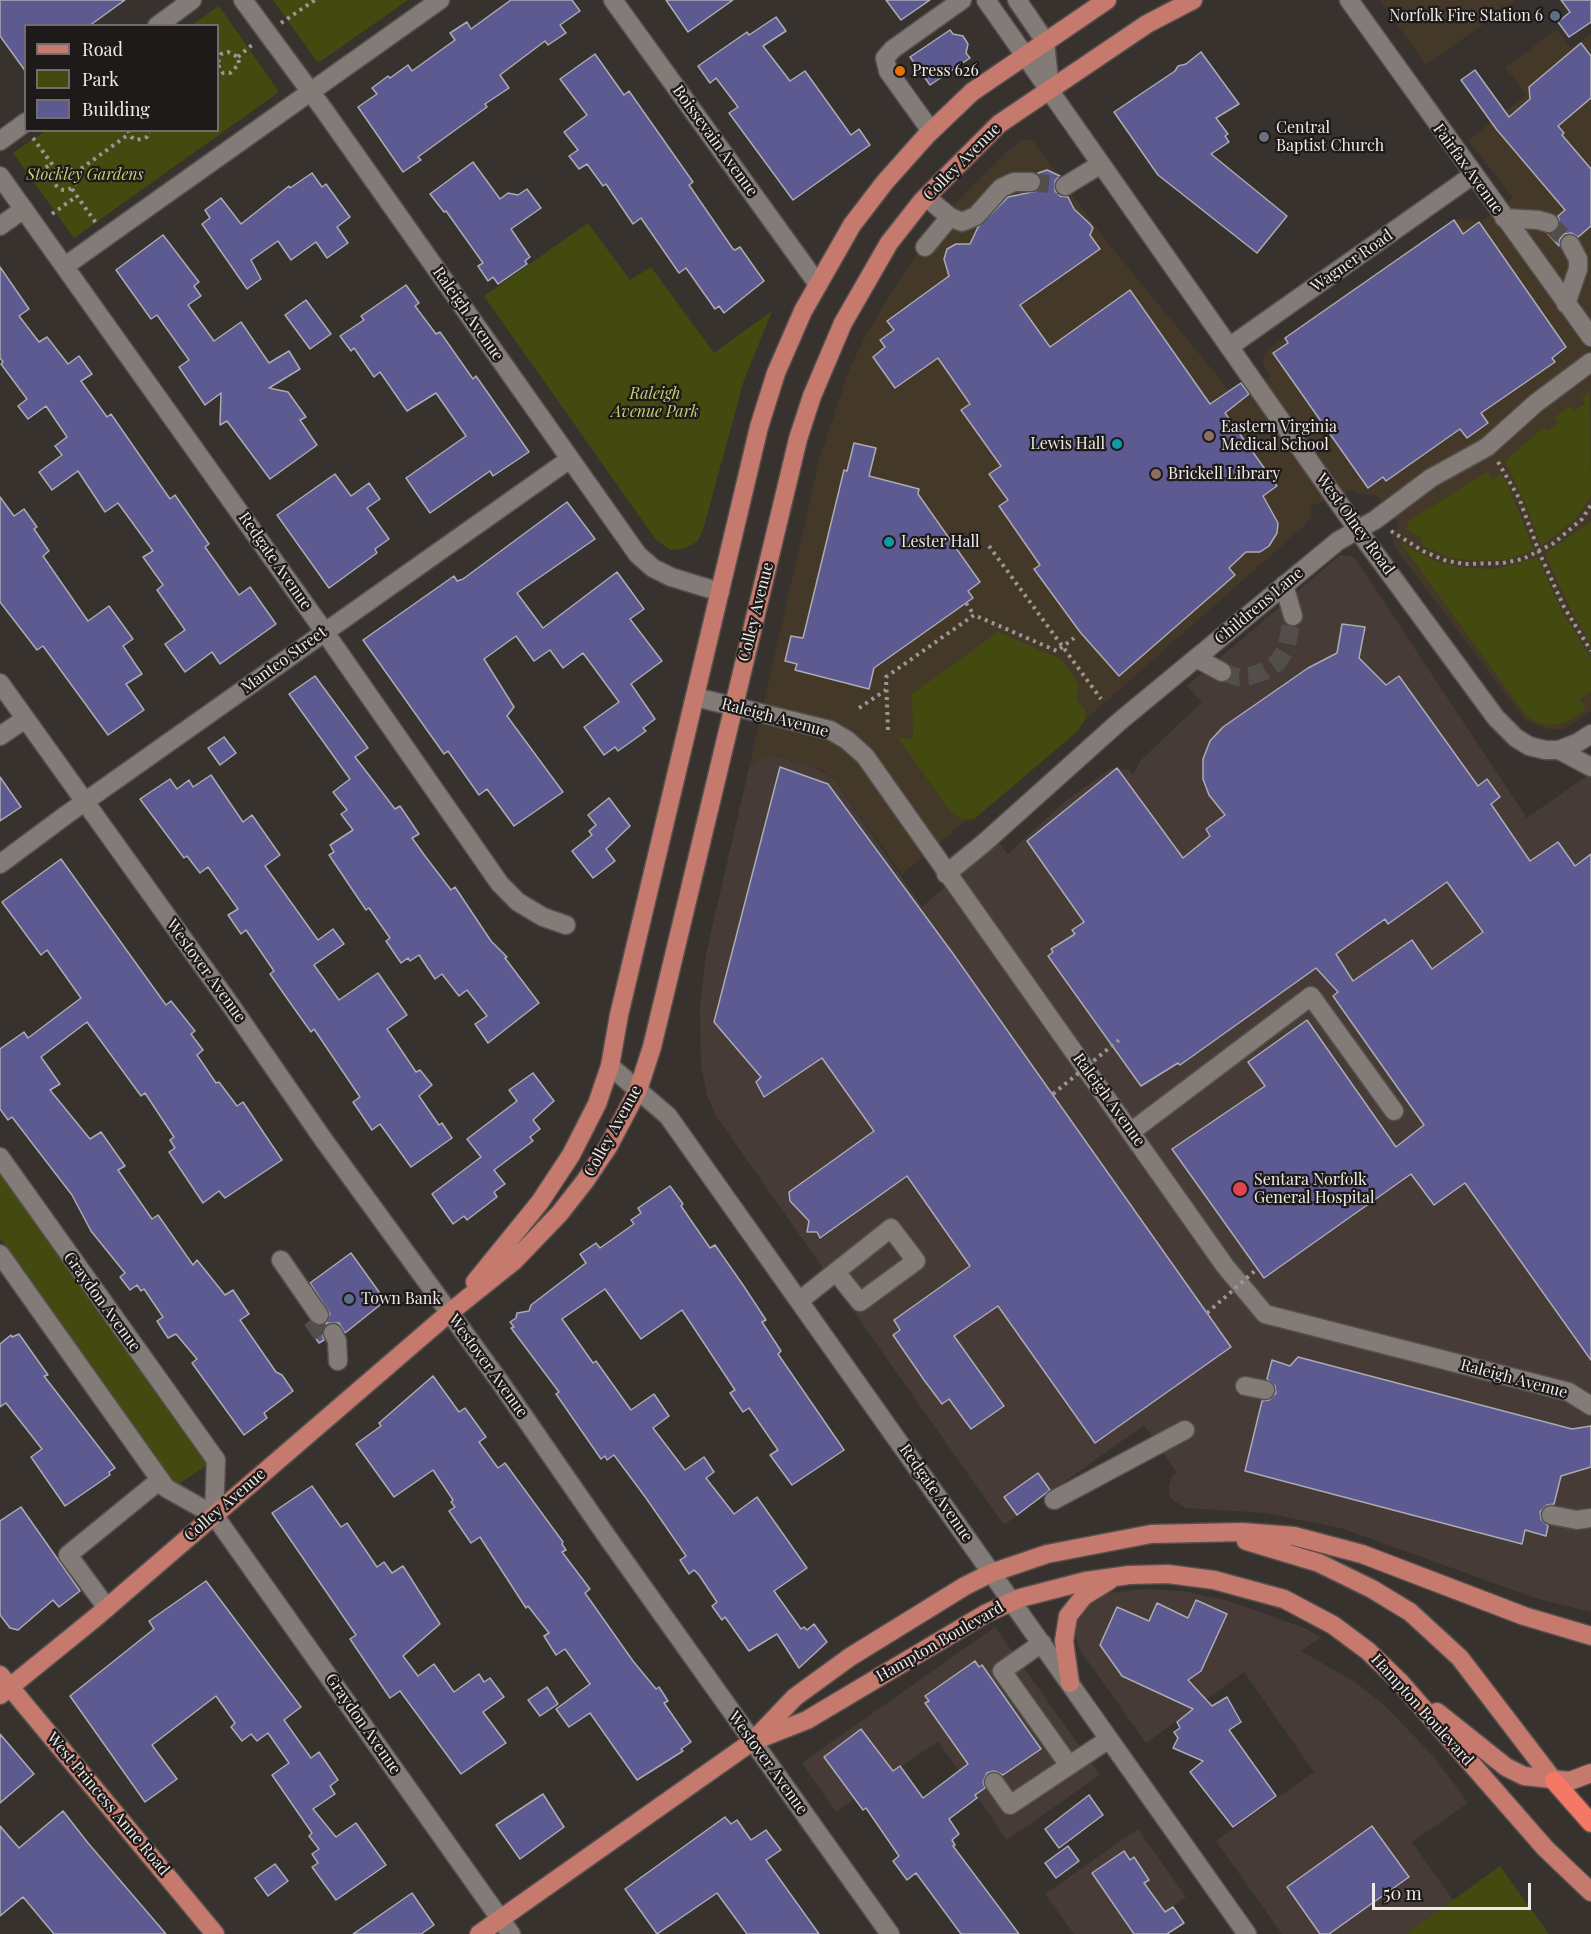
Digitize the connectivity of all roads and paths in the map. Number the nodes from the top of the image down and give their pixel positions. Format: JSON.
{"nodes":[{"id":1,"x":192,"y":0,"type":"edge"},
{"id":2,"x":243,"y":0,"type":"edge"},
{"id":3,"x":440,"y":0,"type":"edge"},
{"id":4,"x":613,"y":0,"type":"edge"},
{"id":5,"x":962,"y":0,"type":"edge"},
{"id":6,"x":986,"y":0,"type":"edge"},
{"id":7,"x":1017,"y":0,"type":"edge"},
{"id":8,"x":1107,"y":0,"type":"edge"},
{"id":9,"x":1192,"y":0,"type":"edge"},
{"id":10,"x":1349,"y":0,"type":"edge"},
{"id":11,"x":160,"y":24,"type":"edge"},
{"id":12,"x":1045,"y":41,"type":"junction"},
{"id":13,"x":1023,"y":56,"type":"junction"},
{"id":14,"x":219,"y":60,"type":"edge"},
{"id":15,"x":219,"y":72,"type":"edge"},
{"id":16,"x":1050,"y":90,"type":"junction"},
{"id":17,"x":311,"y":92,"type":"junction"},
{"id":18,"x":24,"y":123,"type":"edge"},
{"id":19,"x":931,"y":131,"type":"junction"},
{"id":20,"x":29,"y":132,"type":"edge"},
{"id":21,"x":128,"y":132,"type":"edge"},
{"id":22,"x":148,"y":132,"type":"edge"},
{"id":23,"x":0,"y":141,"type":"edge"},
{"id":24,"x":51,"y":164,"type":"junction"},
{"id":25,"x":1101,"y":164,"type":"junction"},
{"id":26,"x":57,"y":171,"type":"junction"},
{"id":27,"x":75,"y":173,"type":"junction"},
{"id":28,"x":1473,"y":175,"type":"junction"},
{"id":29,"x":0,"y":176,"type":"edge"},
{"id":30,"x":27,"y":180,"type":"dead end"},
{"id":31,"x":1031,"y":182,"type":"tunnel mouth"},
{"id":32,"x":1065,"y":186,"type":"tunnel mouth"},
{"id":33,"x":72,"y":189,"type":"junction"},
{"id":34,"x":77,"y":196,"type":"junction"},
{"id":35,"x":926,"y":197,"type":"junction"},
{"id":36,"x":24,"y":209,"type":"junction"},
{"id":37,"x":52,"y":214,"type":"dead end"},
{"id":38,"x":950,"y":217,"type":"junction"},
{"id":39,"x":1504,"y":218,"type":"junction"},
{"id":40,"x":1549,"y":223,"type":"tunnel mouth"},
{"id":41,"x":0,"y":226,"type":"edge"},
{"id":42,"x":106,"y":237,"type":"junction"},
{"id":43,"x":1570,"y":244,"type":"tunnel mouth"},
{"id":44,"x":925,"y":248,"type":"dead end"},
{"id":45,"x":65,"y":266,"type":"junction"},
{"id":46,"x":817,"y":283,"type":"junction"},
{"id":47,"x":1566,"y":304,"type":"junction"},
{"id":48,"x":1591,"y":337,"type":"edge"},
{"id":49,"x":1229,"y":347,"type":"junction"},
{"id":50,"x":1591,"y":362,"type":"edge"},
{"id":51,"x":570,"y":459,"type":"junction"},
{"id":52,"x":1497,"y":461,"type":"dead end"},
{"id":53,"x":1591,"y":505,"type":"edge"},
{"id":54,"x":1591,"y":517,"type":"edge"},
{"id":55,"x":1582,"y":519,"type":"junction"},
{"id":56,"x":1357,"y":530,"type":"junction"},
{"id":57,"x":1390,"y":530,"type":"dead end"},
{"id":58,"x":989,"y":546,"type":"dead end"},
{"id":59,"x":1539,"y":552,"type":"junction"},
{"id":60,"x":1284,"y":585,"type":"junction"},
{"id":61,"x":720,"y":592,"type":"junction"},
{"id":62,"x":966,"y":603,"type":"dead end"},
{"id":63,"x":974,"y":615,"type":"junction"},
{"id":64,"x":1293,"y":616,"type":"tunnel mouth"},
{"id":65,"x":324,"y":631,"type":"junction"},
{"id":66,"x":1074,"y":638,"type":"dead end"},
{"id":67,"x":1062,"y":646,"type":"junction"},
{"id":68,"x":1591,"y":651,"type":"edge"},
{"id":69,"x":1196,"y":658,"type":"junction"},
{"id":70,"x":1221,"y":672,"type":"tunnel mouth"},
{"id":71,"x":887,"y":690,"type":"junction"},
{"id":72,"x":2,"y":691,"type":"edge"},
{"id":73,"x":695,"y":697,"type":"junction"},
{"id":74,"x":1101,"y":699,"type":"dead end"},
{"id":75,"x":734,"y":706,"type":"junction"},
{"id":76,"x":860,"y":708,"type":"dead end"},
{"id":77,"x":25,"y":719,"type":"junction"},
{"id":78,"x":888,"y":730,"type":"dead end"},
{"id":79,"x":1591,"y":734,"type":"edge"},
{"id":80,"x":0,"y":736,"type":"edge"},
{"id":81,"x":1559,"y":750,"type":"junction"},
{"id":82,"x":1591,"y":767,"type":"edge"},
{"id":83,"x":85,"y":802,"type":"junction"},
{"id":84,"x":0,"y":864,"type":"edge"},
{"id":85,"x":946,"y":874,"type":"junction"},
{"id":86,"x":566,"y":925,"type":"dead end"},
{"id":87,"x":1119,"y":1040,"type":"dead end"},
{"id":88,"x":610,"y":1066,"type":"junction"},
{"id":89,"x":638,"y":1090,"type":"junction"},
{"id":90,"x":1053,"y":1094,"type":"dead end"},
{"id":91,"x":1394,"y":1111,"type":"dead end"},
{"id":92,"x":1132,"y":1131,"type":"junction"},
{"id":93,"x":0,"y":1156,"type":"edge"},
{"id":94,"x":0,"y":1254,"type":"edge"},
{"id":95,"x":277,"y":1263,"type":"dead end"},
{"id":96,"x":1257,"y":1269,"type":"dead end"},
{"id":97,"x":836,"y":1272,"type":"dead end"},
{"id":98,"x":799,"y":1301,"type":"junction"},
{"id":99,"x":1207,"y":1312,"type":"dead end"},
{"id":100,"x":449,"y":1313,"type":"junction"},
{"id":101,"x":316,"y":1317,"type":"tunnel mouth"},
{"id":102,"x":329,"y":1336,"type":"tunnel mouth"},
{"id":103,"x":338,"y":1361,"type":"dead end"},
{"id":104,"x":1245,"y":1386,"type":"dead end"},
{"id":105,"x":1265,"y":1390,"type":"dead end"},
{"id":106,"x":1591,"y":1406,"type":"edge"},
{"id":107,"x":1185,"y":1430,"type":"dead end"},
{"id":108,"x":160,"y":1480,"type":"junction"},
{"id":109,"x":1054,"y":1500,"type":"dead end"},
{"id":110,"x":214,"y":1515,"type":"junction"},
{"id":111,"x":1551,"y":1515,"type":"dead end"},
{"id":112,"x":1591,"y":1518,"type":"edge"},
{"id":113,"x":1203,"y":1532,"type":"junction"},
{"id":114,"x":991,"y":1573,"type":"junction"},
{"id":115,"x":1114,"y":1577,"type":"junction"},
{"id":116,"x":1012,"y":1601,"type":"junction"},
{"id":117,"x":107,"y":1608,"type":"junction"},
{"id":118,"x":1591,"y":1636,"type":"edge"},
{"id":119,"x":1042,"y":1644,"type":"junction"},
{"id":120,"x":1400,"y":1682,"type":"junction"},
{"id":121,"x":1070,"y":1683,"type":"junction"},
{"id":122,"x":3,"y":1686,"type":"edge"},
{"id":123,"x":1109,"y":1738,"type":"junction"},
{"id":124,"x":753,"y":1741,"type":"junction"},
{"id":125,"x":1069,"y":1765,"type":"junction"},
{"id":126,"x":1591,"y":1773,"type":"edge"},
{"id":127,"x":1554,"y":1781,"type":"junction"},
{"id":128,"x":994,"y":1782,"type":"dead end"},
{"id":129,"x":1591,"y":1823,"type":"edge"},
{"id":130,"x":1591,"y":1892,"type":"edge"},
{"id":131,"x":506,"y":1927,"type":"edge"},
{"id":132,"x":215,"y":1934,"type":"edge"},
{"id":133,"x":479,"y":1934,"type":"edge"},
{"id":134,"x":890,"y":1934,"type":"edge"},
{"id":135,"x":1247,"y":1934,"type":"edge"}],
"edges":[{"from":1,"to":11,"type":"street"},
{"from":2,"to":17,"type":"street","name":"Raleigh Avenue"},
{"from":3,"to":17,"type":"street"},
{"from":4,"to":46,"type":"street","name":"Boissevain Avenue"},
{"from":5,"to":19,"type":"street"},
{"from":6,"to":13,"type":"street","name":"West Olney Road"},
{"from":7,"to":12,"type":"street","name":"West Olney Road"},
{"from":8,"to":12,"type":"main road","name":"Colley Avenue"},
{"from":9,"to":16,"type":"main road","name":"Colley Avenue"},
{"from":10,"to":28,"type":"street","name":"Fairfax Avenue"},
{"from":12,"to":13,"type":"main road","name":"Colley Avenue"},
{"from":12,"to":16,"type":"street","name":"West Olney Road"},
{"from":13,"to":16,"type":"street","name":"West Olney Road"},
{"from":13,"to":19,"type":"main road","name":"Colley Avenue"},
{"from":14,"to":15,"type":"path"},
{"from":16,"to":25,"type":"street","name":"West Olney Road"},
{"from":16,"to":35,"type":"main road","name":"Colley Avenue"},
{"from":17,"to":42,"type":"street"},
{"from":17,"to":51,"type":"street","name":"Raleigh Avenue"},
{"from":18,"to":23,"type":"street"},
{"from":19,"to":46,"type":"main road","name":"Colley Avenue"},
{"from":20,"to":24,"type":"path"},
{"from":21,"to":22,"type":"path"},
{"from":21,"to":27,"type":"path"},
{"from":24,"to":26,"type":"path"},
{"from":24,"to":30,"type":"path"},
{"from":25,"to":32,"type":"street"},
{"from":25,"to":49,"type":"street","name":"West Olney Road"},
{"from":26,"to":27,"type":"path"},
{"from":26,"to":33,"type":"path"},
{"from":27,"to":33,"type":"path"},
{"from":28,"to":39,"type":"street","name":"Fairfax Avenue"},
{"from":28,"to":49,"type":"street","name":"Wagner Road"},
{"from":29,"to":36,"type":"street","name":"Redgate Avenue"},
{"from":31,"to":38,"type":"street"},
{"from":33,"to":34,"type":"path"},
{"from":34,"to":37,"type":"path"},
{"from":34,"to":42,"type":"path"},
{"from":35,"to":38,"type":"street"},
{"from":35,"to":75,"type":"main road","name":"Colley Avenue"},
{"from":36,"to":41,"type":"street"},
{"from":36,"to":45,"type":"street","name":"Redgate Avenue"},
{"from":38,"to":44,"type":"street"},
{"from":39,"to":40,"type":"street"},
{"from":39,"to":47,"type":"street","name":"Fairfax Avenue"},
{"from":42,"to":45,"type":"street"},
{"from":43,"to":47,"type":"street"},
{"from":45,"to":65,"type":"street","name":"Redgate Avenue"},
{"from":46,"to":61,"type":"main road","name":"Colley Avenue"},
{"from":47,"to":48,"type":"street","name":"Fairfax Avenue"},
{"from":49,"to":56,"type":"street","name":"West Olney Road"},
{"from":50,"to":56,"type":"street","name":"Childrens Lane"},
{"from":51,"to":61,"type":"street","name":"Raleigh Avenue"},
{"from":51,"to":65,"type":"street","name":"Manteo Street"},
{"from":52,"to":59,"type":"path"},
{"from":53,"to":55,"type":"path"},
{"from":54,"to":55,"type":"path"},
{"from":55,"to":59,"type":"path"},
{"from":56,"to":60,"type":"street","name":"Childrens Lane"},
{"from":56,"to":81,"type":"street","name":"West Olney Road"},
{"from":57,"to":59,"type":"path"},
{"from":58,"to":67,"type":"path"},
{"from":59,"to":68,"type":"path"},
{"from":60,"to":64,"type":"street"},
{"from":60,"to":69,"type":"street","name":"Childrens Lane"},
{"from":61,"to":73,"type":"main road","name":"Colley Avenue"},
{"from":62,"to":63,"type":"path"},
{"from":63,"to":67,"type":"path"},
{"from":63,"to":71,"type":"path"},
{"from":65,"to":83,"type":"street","name":"Manteo Street"},
{"from":65,"to":86,"type":"street","name":"Redgate Avenue"},
{"from":66,"to":67,"type":"path"},
{"from":67,"to":74,"type":"path"},
{"from":69,"to":70,"type":"street"},
{"from":69,"to":85,"type":"street","name":"Childrens Lane"},
{"from":71,"to":76,"type":"path"},
{"from":71,"to":78,"type":"path"},
{"from":72,"to":77,"type":"street","name":"Westover Avenue"},
{"from":73,"to":75,"type":"street","name":"Raleigh Avenue"},
{"from":73,"to":88,"type":"main road","name":"Colley Avenue"},
{"from":75,"to":85,"type":"street","name":"Raleigh Avenue"},
{"from":75,"to":89,"type":"main road","name":"Colley Avenue"},
{"from":77,"to":80,"type":"street"},
{"from":77,"to":83,"type":"street","name":"Westover Avenue"},
{"from":79,"to":81,"type":"street"},
{"from":81,"to":82,"type":"street"},
{"from":83,"to":84,"type":"street","name":"Manteo Street"},
{"from":83,"to":100,"type":"street","name":"Westover Avenue"},
{"from":85,"to":92,"type":"street","name":"Raleigh Avenue"},
{"from":87,"to":90,"type":"path","bridge":true},
{"from":88,"to":89,"type":"street","name":"Redgate Avenue"},
{"from":88,"to":100,"type":"main road","name":"Colley Avenue"},
{"from":89,"to":98,"type":"street","name":"Redgate Avenue"},
{"from":89,"to":100,"type":"main road","name":"Colley Avenue"},
{"from":91,"to":92,"type":"street"},
{"from":92,"to":106,"type":"street","name":"Raleigh Avenue"},
{"from":93,"to":110,"type":"street","name":"Graydon Avenue"},
{"from":94,"to":108,"type":"street","name":"Graydon Avenue"},
{"from":95,"to":101,"type":"street"},
{"from":96,"to":99,"type":"path","bridge":true},
{"from":97,"to":98,"type":"street"},
{"from":98,"to":114,"type":"street","name":"Redgate Avenue"},
{"from":100,"to":110,"type":"main road","name":"Colley Avenue"},
{"from":100,"to":124,"type":"street","name":"Westover Avenue"},
{"from":102,"to":103,"type":"street"},
{"from":104,"to":105,"type":"street"},
{"from":107,"to":109,"type":"street"},
{"from":108,"to":110,"type":"street","name":"Graydon Avenue"},
{"from":108,"to":117,"type":"street"},
{"from":110,"to":117,"type":"main road","name":"Colley Avenue"},
{"from":110,"to":131,"type":"street","name":"Graydon Avenue"},
{"from":111,"to":112,"type":"street"},
{"from":113,"to":114,"type":"main road","name":"Hampton Boulevard"},
{"from":113,"to":118,"type":"main road","name":"Hampton Boulevard"},
{"from":113,"to":127,"type":"main road"},
{"from":114,"to":116,"type":"street","name":"Redgate Avenue"},
{"from":114,"to":124,"type":"main road","name":"Hampton Boulevard"},
{"from":115,"to":116,"type":"main road","name":"Hampton Boulevard"},
{"from":115,"to":120,"type":"main road","name":"Hampton Boulevard"},
{"from":115,"to":121,"type":"main road"},
{"from":116,"to":119,"type":"street","name":"Redgate Avenue"},
{"from":116,"to":124,"type":"main road","name":"Hampton Boulevard"},
{"from":117,"to":122,"type":"main road","name":"Colley Avenue"},
{"from":119,"to":121,"type":"street","name":"Redgate Avenue"},
{"from":119,"to":125,"type":"street"},
{"from":120,"to":127,"type":"main road"},
{"from":120,"to":130,"type":"main road","name":"Hampton Boulevard"},
{"from":121,"to":123,"type":"street","name":"Redgate Avenue"},
{"from":122,"to":132,"type":"main road","name":"West Princess Anne Road"},
{"from":123,"to":125,"type":"street"},
{"from":123,"to":135,"type":"street","name":"Redgate Avenue"},
{"from":124,"to":131,"type":"main road","name":"Hampton Boulevard"},
{"from":124,"to":134,"type":"street","name":"Westover Avenue"},
{"from":125,"to":128,"type":"street"},
{"from":126,"to":127,"type":"main road"},
{"from":127,"to":129,"type":"highway"},
{"from":131,"to":133,"type":"main road","name":"Hampton Boulevard"}]}
